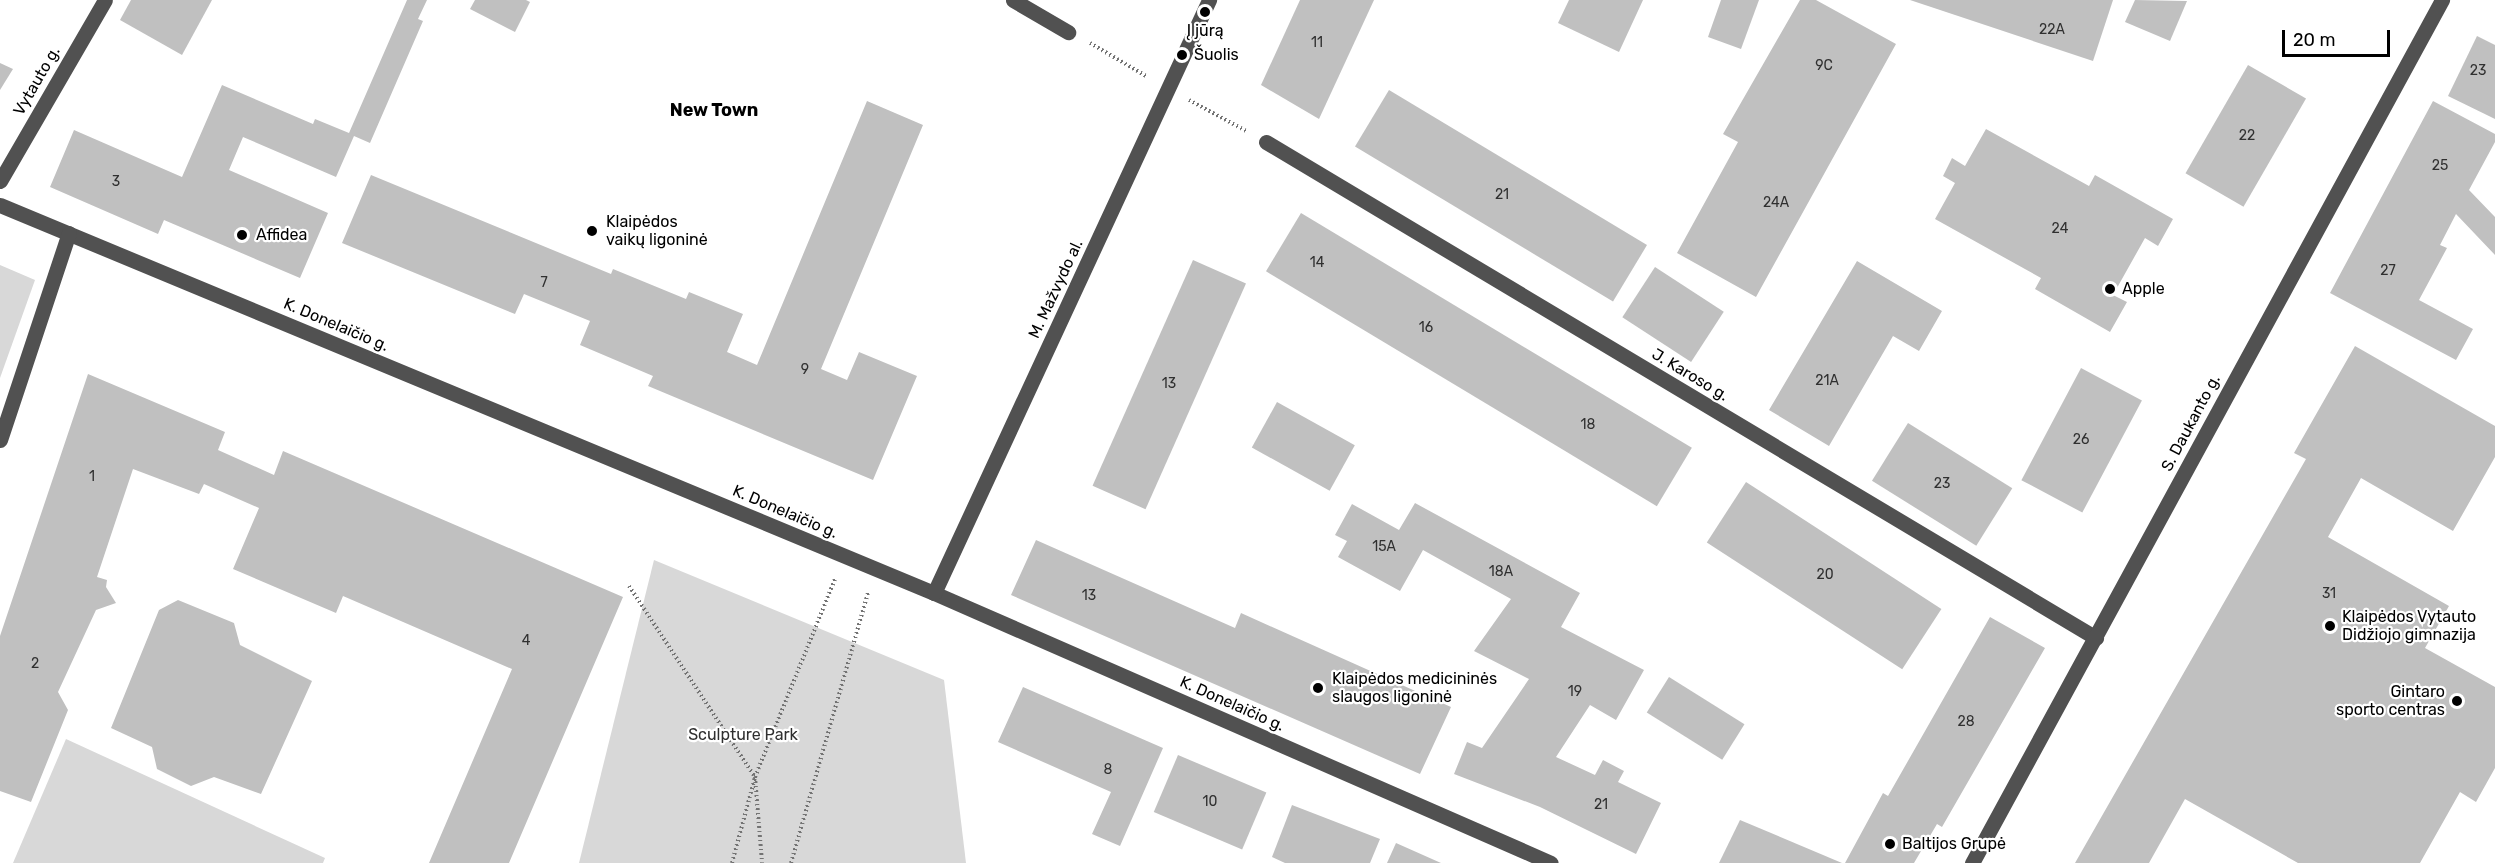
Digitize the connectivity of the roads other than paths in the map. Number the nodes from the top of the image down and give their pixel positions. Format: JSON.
{"nodes":[{"id":1,"x":105,"y":0,"type":"edge"},
{"id":2,"x":1013,"y":0,"type":"edge"},
{"id":3,"x":1209,"y":0,"type":"edge"},
{"id":4,"x":2442,"y":0,"type":"edge"},
{"id":5,"x":1068,"y":32,"type":"dead end"},
{"id":6,"x":1266,"y":142,"type":"dead end"},
{"id":7,"x":0,"y":181,"type":"edge"},
{"id":8,"x":0,"y":205,"type":"edge"},
{"id":9,"x":69,"y":233,"type":"junction"},
{"id":10,"x":0,"y":440,"type":"edge"},
{"id":11,"x":934,"y":593,"type":"junction"},
{"id":12,"x":2096,"y":638,"type":"junction"},
{"id":13,"x":1551,"y":863,"type":"edge"},
{"id":14,"x":1972,"y":863,"type":"edge"}],
"edges":[{"from":1,"to":7,"type":"street","name":"Vytauto g."},
{"from":2,"to":5,"type":"street"},
{"from":3,"to":11,"type":"street","name":"M. Mažvydo al."},
{"from":4,"to":12,"type":"street","name":"S. Daukanto g."},
{"from":6,"to":12,"type":"street","name":"J. Karoso g."},
{"from":8,"to":9,"type":"street","name":"K. Donelaičio g."},
{"from":9,"to":10,"type":"street"},
{"from":9,"to":11,"type":"street","name":"K. Donelaičio g."},
{"from":11,"to":13,"type":"street","name":"K. Donelaičio g."},
{"from":12,"to":14,"type":"street","name":"S. Daukanto g."}]}
